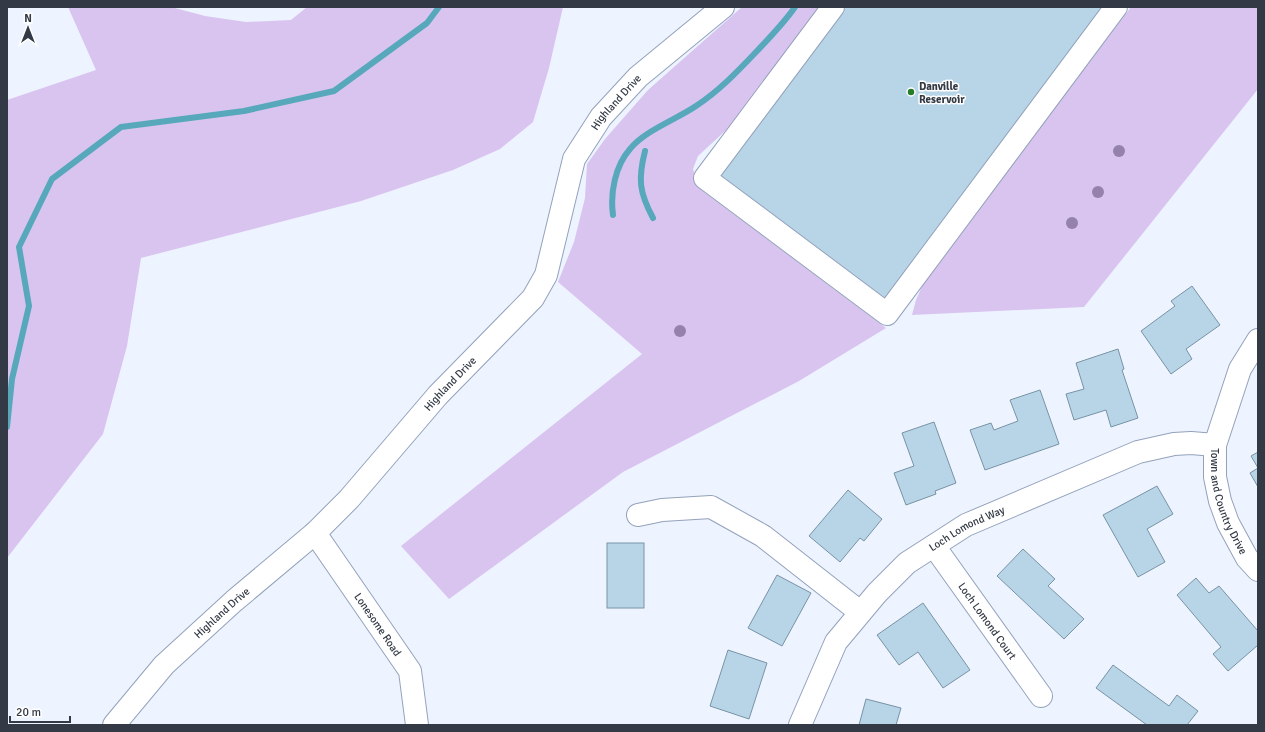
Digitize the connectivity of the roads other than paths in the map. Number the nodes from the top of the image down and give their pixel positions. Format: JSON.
{"nodes":[{"id":1,"x":723,"y":7,"type":"edge"},
{"id":2,"x":833,"y":7,"type":"edge"},
{"id":3,"x":1116,"y":7,"type":"edge"},
{"id":4,"x":1258,"y":340,"type":"edge"},
{"id":5,"x":1215,"y":445,"type":"junction"},
{"id":6,"x":638,"y":515,"type":"dead end"},
{"id":7,"x":314,"y":533,"type":"junction"},
{"id":8,"x":934,"y":546,"type":"junction"},
{"id":9,"x":1258,"y":570,"type":"edge"},
{"id":10,"x":860,"y":612,"type":"junction"},
{"id":11,"x":1041,"y":696,"type":"dead end"},
{"id":12,"x":114,"y":725,"type":"edge"},
{"id":13,"x":417,"y":725,"type":"edge"},
{"id":14,"x":800,"y":725,"type":"edge"}],
"edges":[{"from":1,"to":7,"type":"street","name":"Highland Drive"},
{"from":2,"to":3,"type":"street"},
{"from":4,"to":5,"type":"street","name":"Town and Country Drive"},
{"from":5,"to":8,"type":"street","name":"Loch Lomond Way"},
{"from":5,"to":9,"type":"street","name":"Town and Country Drive"},
{"from":6,"to":10,"type":"street"},
{"from":7,"to":12,"type":"street","name":"Highland Drive"},
{"from":7,"to":13,"type":"street","name":"Lonesome Road"},
{"from":8,"to":10,"type":"street","name":"Loch Lomond Way"},
{"from":8,"to":11,"type":"street","name":"Loch Lomond Court"},
{"from":10,"to":14,"type":"street","name":"Loch Lomond Way"}]}
